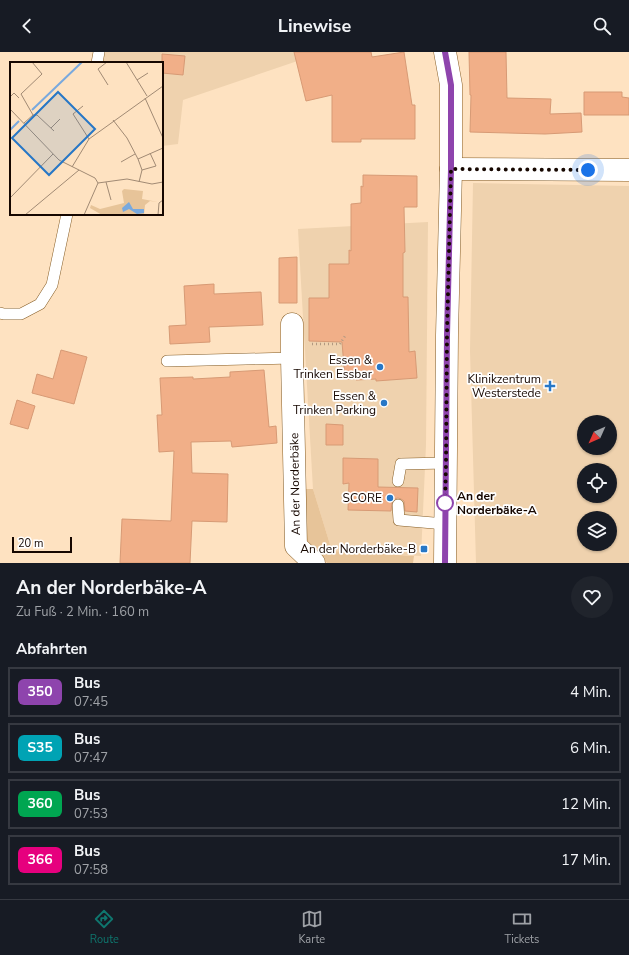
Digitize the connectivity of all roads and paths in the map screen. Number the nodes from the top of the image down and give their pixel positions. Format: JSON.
{"nodes":[{"id":1,"x":99,"y":52,"type":"edge"},
{"id":2,"x":445,"y":52,"type":"edge"},
{"id":3,"x":97,"y":62,"type":"edge"},
{"id":4,"x":451,"y":169,"type":"junction"},
{"id":5,"x":629,"y":170,"type":"edge"},
{"id":6,"x":67,"y":215,"type":"edge"},
{"id":7,"x":0,"y":313,"type":"edge"},
{"id":8,"x":345,"y":336,"type":"dead end"},
{"id":9,"x":292,"y":342,"type":"junction"},
{"id":10,"x":168,"y":361,"type":"dead end"},
{"id":11,"x":446,"y":464,"type":"junction"},
{"id":12,"x":398,"y":481,"type":"dead end"},
{"id":13,"x":398,"y":505,"type":"dead end"},
{"id":14,"x":445,"y":524,"type":"junction"},
{"id":15,"x":314,"y":563,"type":"edge"},
{"id":16,"x":445,"y":563,"type":"edge"}],
"edges":[{"from":1,"to":3,"type":"lane"},
{"from":2,"to":4,"type":"street"},
{"from":4,"to":5,"type":"street"},
{"from":4,"to":11,"type":"street"},
{"from":6,"to":7,"type":"lane"},
{"from":8,"to":9,"type":"path"},
{"from":9,"to":10,"type":"lane"},
{"from":9,"to":15,"type":"street","name":"An der Norderbäke"},
{"from":11,"to":12,"type":"lane"},
{"from":11,"to":14,"type":"street"},
{"from":13,"to":14,"type":"lane"},
{"from":14,"to":16,"type":"street"}]}
